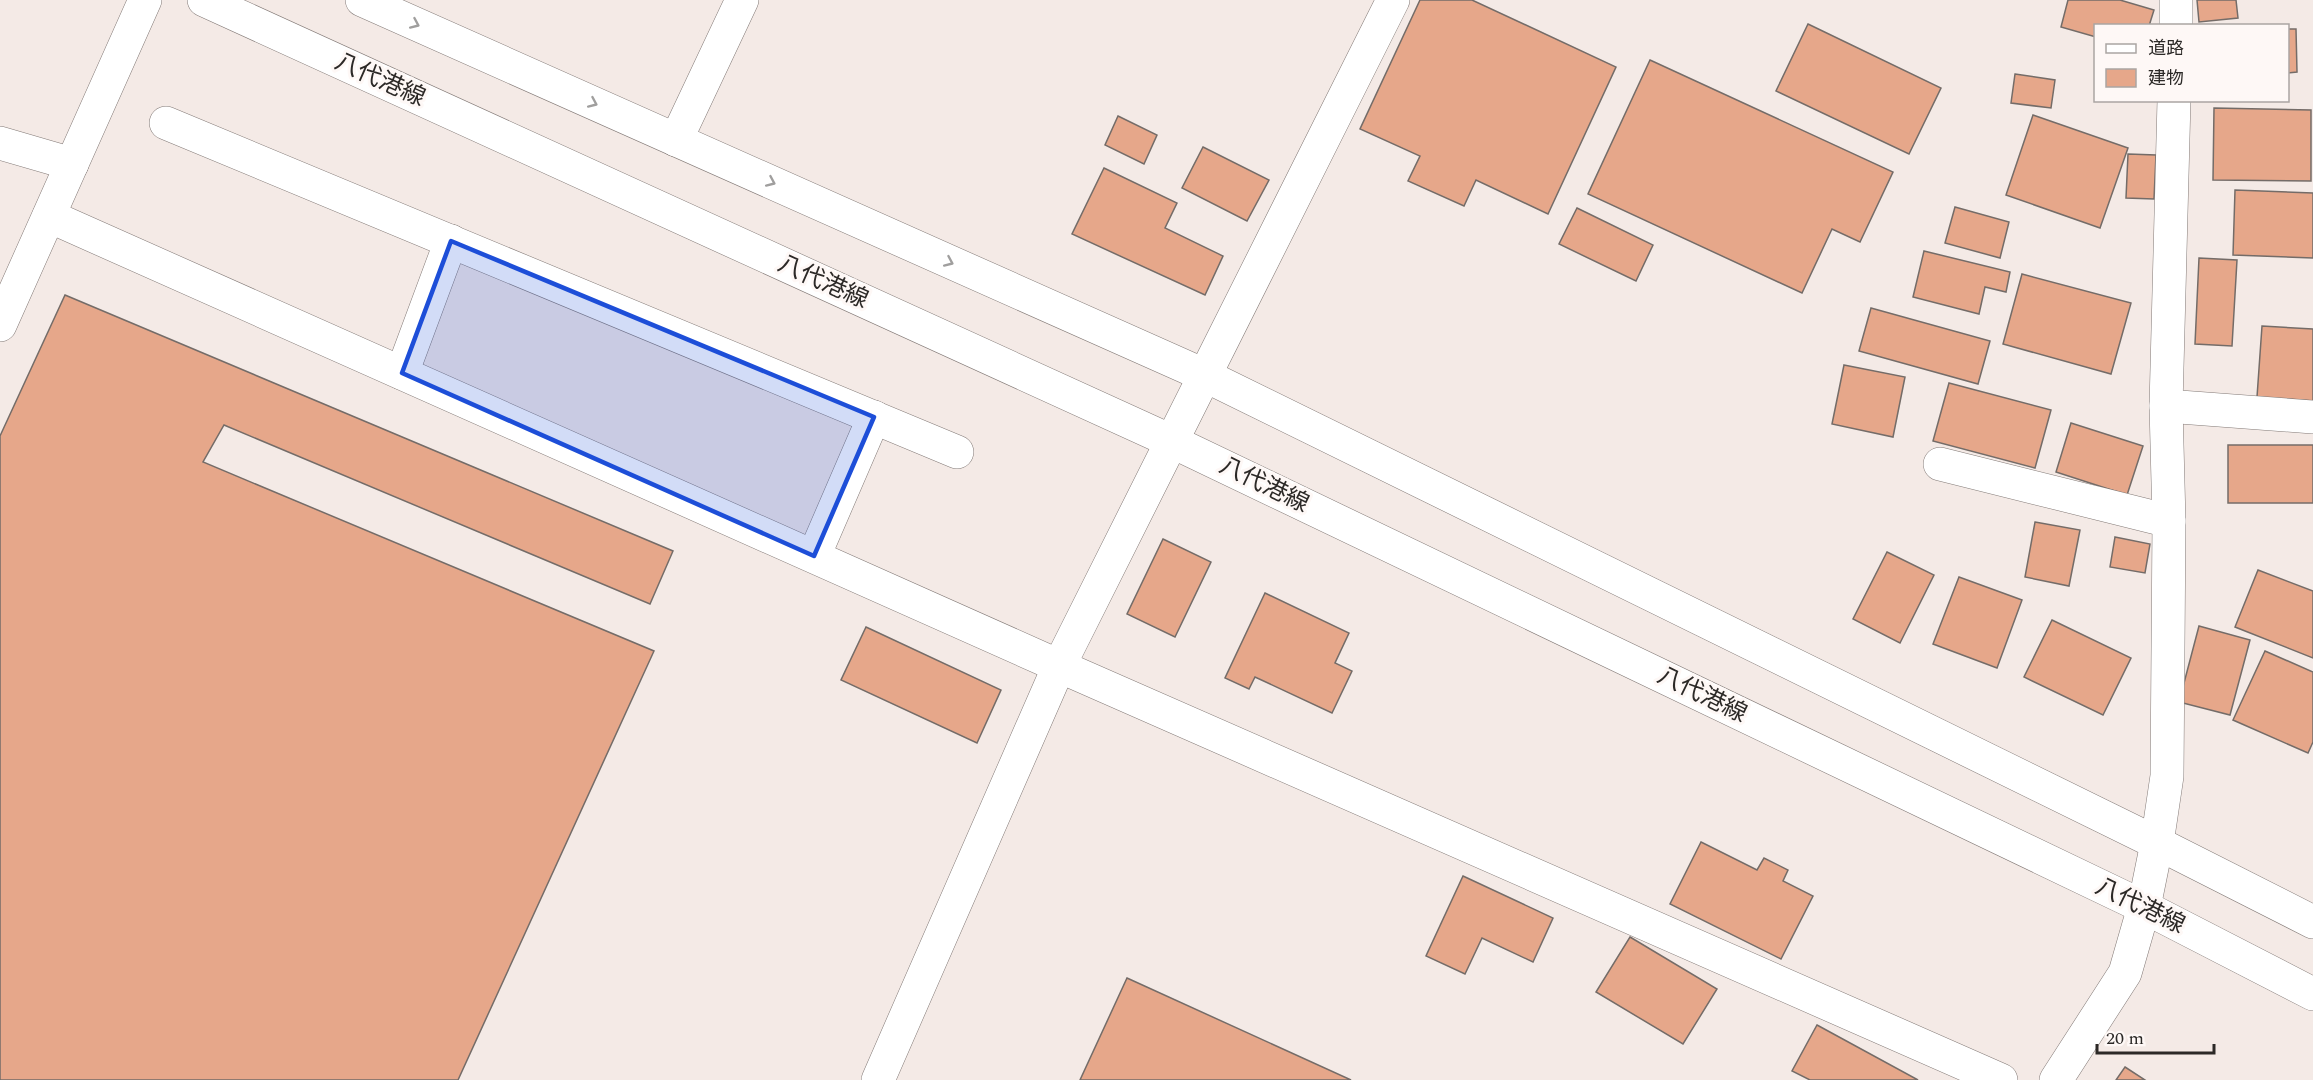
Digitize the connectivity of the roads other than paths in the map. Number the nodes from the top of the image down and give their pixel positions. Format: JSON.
{"nodes":[{"id":1,"x":145,"y":0,"type":"edge"},
{"id":2,"x":204,"y":0,"type":"edge"},
{"id":3,"x":362,"y":0,"type":"edge"},
{"id":4,"x":742,"y":0,"type":"edge"},
{"id":5,"x":1393,"y":0,"type":"edge"},
{"id":6,"x":2176,"y":0,"type":"edge"},
{"id":7,"x":2176,"y":24,"type":"edge"},
{"id":8,"x":2174,"y":102,"type":"edge"},
{"id":9,"x":166,"y":123,"type":"dead end"},
{"id":10,"x":676,"y":140,"type":"junction"},
{"id":11,"x":0,"y":143,"type":"edge"},
{"id":12,"x":72,"y":164,"type":"junction"},
{"id":13,"x":49,"y":216,"type":"junction"},
{"id":14,"x":451,"y":241,"type":"junction"},
{"id":15,"x":0,"y":325,"type":"edge"},
{"id":16,"x":402,"y":373,"type":"junction"},
{"id":17,"x":1204,"y":375,"type":"junction"},
{"id":18,"x":2166,"y":406,"type":"junction"},
{"id":19,"x":874,"y":417,"type":"junction"},
{"id":20,"x":2313,"y":417,"type":"edge"},
{"id":21,"x":1171,"y":441,"type":"junction"},
{"id":22,"x":957,"y":452,"type":"dead end"},
{"id":23,"x":1940,"y":464,"type":"dead end"},
{"id":24,"x":2169,"y":521,"type":"junction"},
{"id":25,"x":814,"y":556,"type":"junction"},
{"id":26,"x":1059,"y":666,"type":"junction"},
{"id":27,"x":2157,"y":843,"type":"junction"},
{"id":28,"x":2144,"y":907,"type":"junction"},
{"id":29,"x":2313,"y":922,"type":"edge"},
{"id":30,"x":2313,"y":994,"type":"edge"},
{"id":31,"x":878,"y":1080,"type":"edge"},
{"id":32,"x":2001,"y":1080,"type":"edge"},
{"id":33,"x":2056,"y":1080,"type":"edge"}],
"edges":[{"from":1,"to":12,"type":"street"},
{"from":2,"to":21,"type":"street","name":"八代港線"},
{"from":3,"to":10,"type":"street","one_way":true},
{"from":4,"to":10,"type":"street"},
{"from":5,"to":17,"type":"street"},
{"from":6,"to":7,"type":"street"},
{"from":8,"to":18,"type":"street"},
{"from":9,"to":14,"type":"street"},
{"from":10,"to":17,"type":"street","one_way":true},
{"from":11,"to":12,"type":"street"},
{"from":12,"to":13,"type":"street"},
{"from":13,"to":15,"type":"street"},
{"from":13,"to":16,"type":"street"},
{"from":14,"to":16,"type":"street"},
{"from":14,"to":19,"type":"street"},
{"from":16,"to":25,"type":"street"},
{"from":17,"to":21,"type":"street"},
{"from":17,"to":27,"type":"street"},
{"from":18,"to":20,"type":"street"},
{"from":18,"to":24,"type":"street"},
{"from":19,"to":22,"type":"street"},
{"from":19,"to":25,"type":"street"},
{"from":21,"to":26,"type":"street"},
{"from":21,"to":28,"type":"street","name":"八代港線"},
{"from":23,"to":24,"type":"street"},
{"from":24,"to":27,"type":"street"},
{"from":25,"to":26,"type":"street"},
{"from":26,"to":31,"type":"street"},
{"from":26,"to":32,"type":"street"},
{"from":27,"to":28,"type":"street"},
{"from":27,"to":29,"type":"street"},
{"from":28,"to":30,"type":"street","name":"八代港線"},
{"from":28,"to":33,"type":"street"}]}
